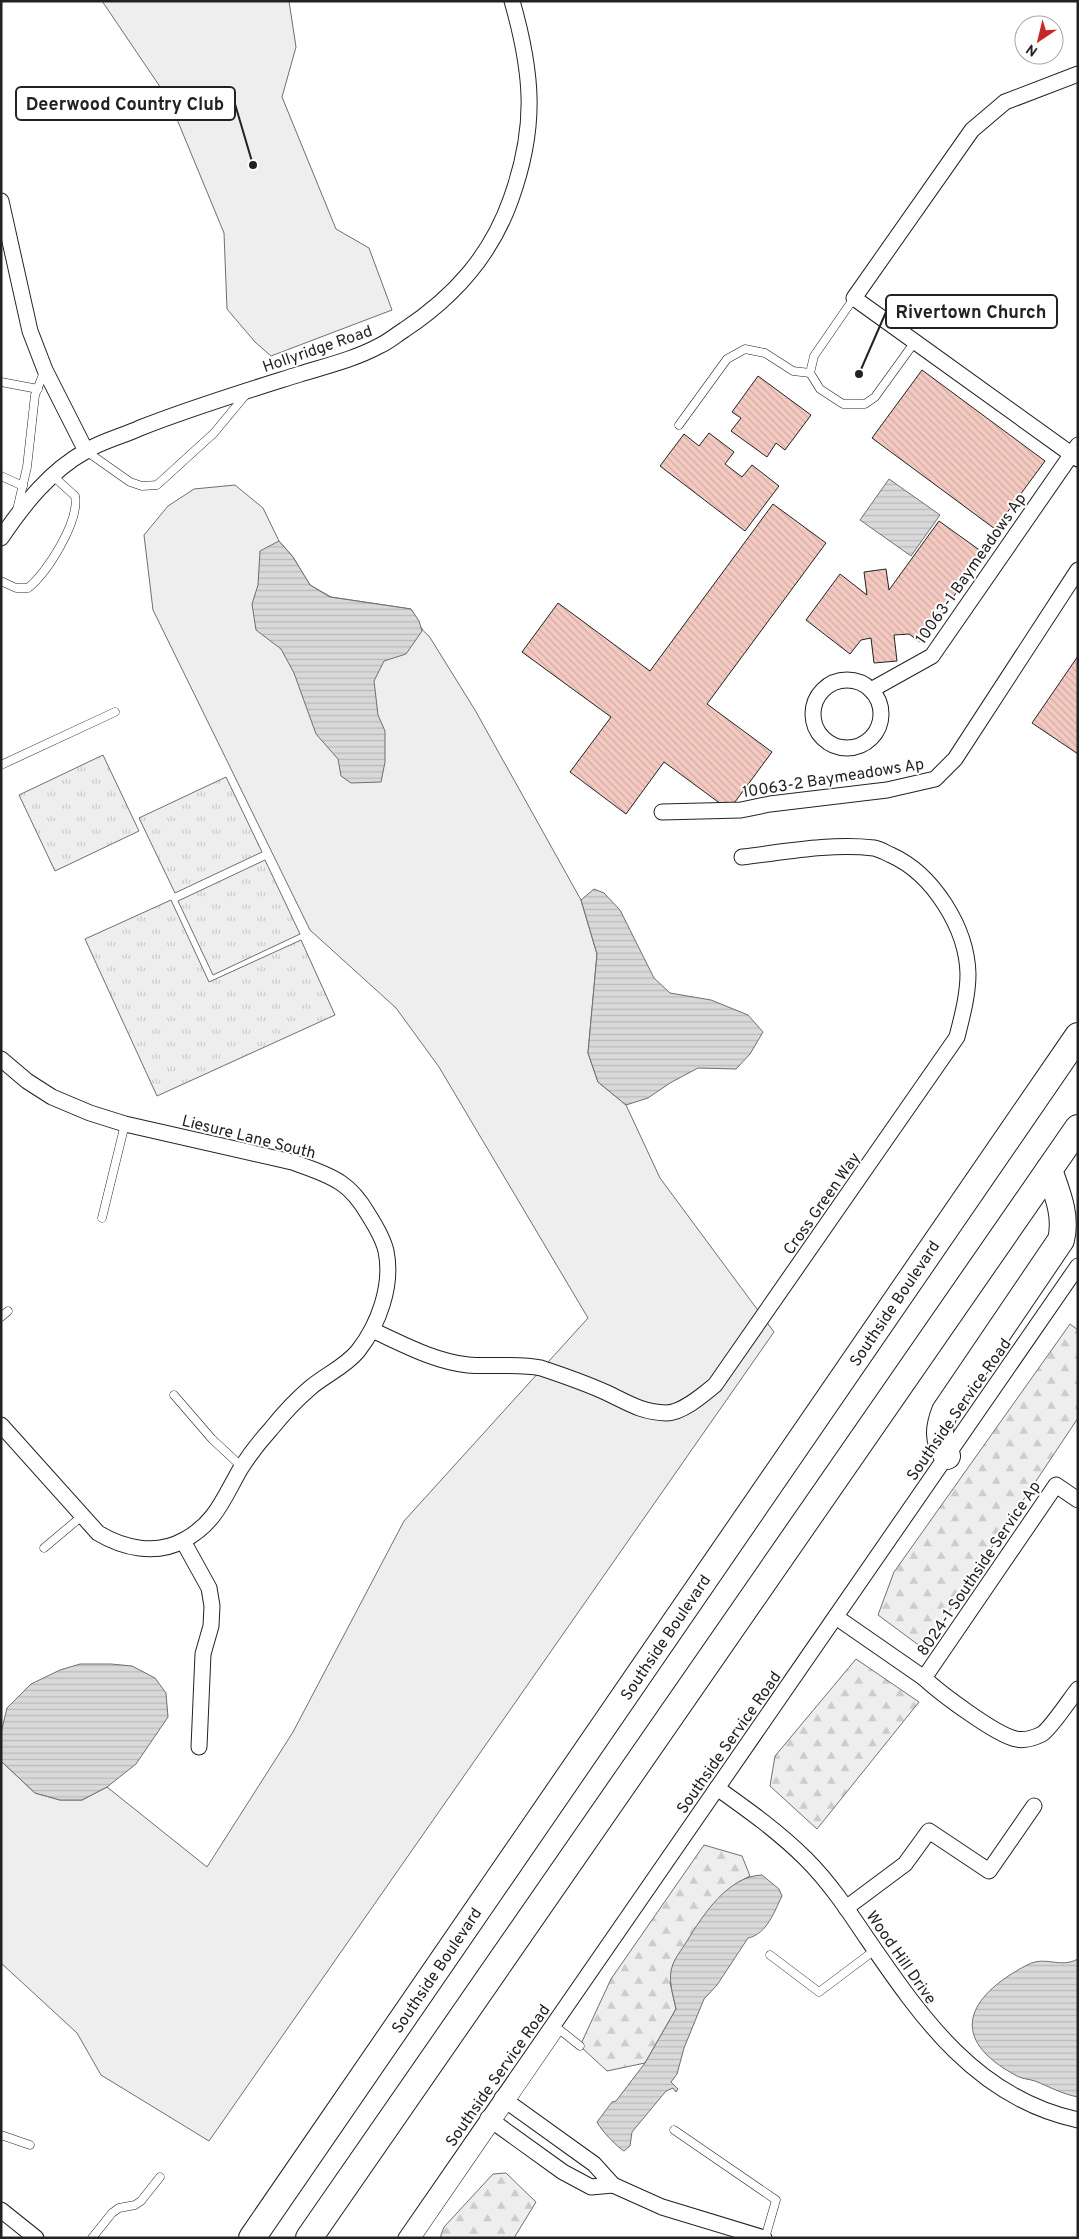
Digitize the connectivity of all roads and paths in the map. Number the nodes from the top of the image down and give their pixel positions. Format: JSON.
{"nodes":[{"id":1,"x":512,"y":1,"type":"edge"},
{"id":2,"x":1078,"y":74,"type":"edge"},
{"id":3,"x":1,"y":201,"type":"edge"},
{"id":4,"x":854,"y":298,"type":"junction"},
{"id":5,"x":914,"y":343,"type":"junction"},
{"id":6,"x":45,"y":370,"type":"junction"},
{"id":7,"x":810,"y":373,"type":"junction"},
{"id":8,"x":1,"y":382,"type":"edge"},
{"id":9,"x":38,"y":389,"type":"junction"},
{"id":10,"x":250,"y":390,"type":"junction"},
{"id":11,"x":679,"y":425,"type":"dead end"},
{"id":12,"x":86,"y":451,"type":"junction"},
{"id":13,"x":1076,"y":452,"type":"edge"},
{"id":14,"x":1,"y":476,"type":"edge"},
{"id":15,"x":53,"y":476,"type":"junction"},
{"id":16,"x":23,"y":486,"type":"junction"},
{"id":17,"x":16,"y":516,"type":"junction"},
{"id":18,"x":1,"y":538,"type":"edge"},
{"id":19,"x":1078,"y":570,"type":"edge"},
{"id":20,"x":1,"y":581,"type":"edge"},
{"id":21,"x":871,"y":690,"type":"junction"},
{"id":22,"x":115,"y":712,"type":"dead end"},
{"id":23,"x":1,"y":765,"type":"edge"},
{"id":24,"x":662,"y":812,"type":"dead end"},
{"id":25,"x":742,"y":857,"type":"dead end"},
{"id":26,"x":1078,"y":1036,"type":"edge"},
{"id":27,"x":1,"y":1059,"type":"edge"},
{"id":28,"x":125,"y":1124,"type":"junction"},
{"id":29,"x":1078,"y":1128,"type":"edge"},
{"id":30,"x":1050,"y":1170,"type":"junction"},
{"id":31,"x":102,"y":1218,"type":"dead end"},
{"id":32,"x":1078,"y":1266,"type":"edge"},
{"id":33,"x":8,"y":1311,"type":"dead end"},
{"id":34,"x":1,"y":1317,"type":"edge"},
{"id":35,"x":372,"y":1330,"type":"junction"},
{"id":36,"x":174,"y":1395,"type":"dead end"},
{"id":37,"x":1,"y":1425,"type":"edge"},
{"id":38,"x":948,"y":1456,"type":"junction"},
{"id":39,"x":242,"y":1467,"type":"junction"},
{"id":40,"x":1078,"y":1500,"type":"edge"},
{"id":41,"x":82,"y":1516,"type":"junction"},
{"id":42,"x":182,"y":1541,"type":"junction"},
{"id":43,"x":44,"y":1548,"type":"dead end"},
{"id":44,"x":836,"y":1617,"type":"junction"},
{"id":45,"x":924,"y":1678,"type":"junction"},
{"id":46,"x":1078,"y":1689,"type":"edge"},
{"id":47,"x":199,"y":1746,"type":"dead end"},
{"id":48,"x":717,"y":1788,"type":"junction"},
{"id":49,"x":1034,"y":1806,"type":"dead end"},
{"id":50,"x":846,"y":1908,"type":"junction"},
{"id":51,"x":875,"y":1950,"type":"junction"},
{"id":52,"x":770,"y":1955,"type":"dead end"},
{"id":53,"x":580,"y":2046,"type":"dead end"},
{"id":54,"x":502,"y":2098,"type":"junction"},
{"id":55,"x":488,"y":2118,"type":"junction"},
{"id":56,"x":1078,"y":2120,"type":"edge"},
{"id":57,"x":674,"y":2130,"type":"dead end"},
{"id":58,"x":1,"y":2135,"type":"edge"},
{"id":59,"x":30,"y":2145,"type":"dead end"},
{"id":60,"x":160,"y":2176,"type":"dead end"},
{"id":61,"x":613,"y":2185,"type":"junction"},
{"id":62,"x":1,"y":2210,"type":"edge"},
{"id":63,"x":36,"y":2238,"type":"edge"},
{"id":64,"x":92,"y":2238,"type":"edge"},
{"id":65,"x":252,"y":2238,"type":"edge"},
{"id":66,"x":309,"y":2238,"type":"edge"},
{"id":67,"x":406,"y":2238,"type":"edge"},
{"id":68,"x":417,"y":2238,"type":"edge"},
{"id":69,"x":765,"y":2238,"type":"edge"}],
"edges":[{"from":1,"to":10,"type":"street","name":"Hollyridge Road"},
{"from":2,"to":4,"type":"street"},
{"from":3,"to":6,"type":"street"},
{"from":4,"to":5,"type":"street"},
{"from":4,"to":7,"type":"lane"},
{"from":5,"to":7,"type":"lane"},
{"from":5,"to":13,"type":"street"},
{"from":6,"to":9,"type":"lane"},
{"from":6,"to":12,"type":"street"},
{"from":7,"to":11,"type":"lane"},
{"from":8,"to":9,"type":"lane"},
{"from":9,"to":16,"type":"lane"},
{"from":10,"to":12,"type":"street","name":"Hollyridge Road"},
{"from":10,"to":12,"type":"lane"},
{"from":12,"to":15,"type":"street","name":"Hollyridge Road"},
{"from":13,"to":21,"type":"street","name":"10063-1 Baymeadows Ap"},
{"from":14,"to":16,"type":"lane"},
{"from":15,"to":17,"type":"street","name":"Hollyridge Road"},
{"from":15,"to":20,"type":"lane"},
{"from":16,"to":17,"type":"lane"},
{"from":17,"to":18,"type":"street","name":"Hollyridge Road"},
{"from":19,"to":24,"type":"street","name":"10063-2 Baymeadows Ap"},
{"from":21,"to":21,"type":"street"},
{"from":22,"to":23,"type":"lane"},
{"from":25,"to":35,"type":"street","name":"Cross Green Way"},
{"from":26,"to":65,"type":"highway","name":"Southside Boulevard"},
{"from":27,"to":28,"type":"street","name":"Liesure Lane South"},
{"from":28,"to":31,"type":"lane"},
{"from":28,"to":35,"type":"street","name":"Liesure Lane South"},
{"from":29,"to":30,"type":"highway"},
{"from":30,"to":38,"type":"highway"},
{"from":30,"to":66,"type":"highway"},
{"from":32,"to":38,"type":"street","name":"Southside Service Road"},
{"from":33,"to":34,"type":"lane"},
{"from":35,"to":39,"type":"street","name":"Liesure Lane South"},
{"from":36,"to":39,"type":"lane"},
{"from":37,"to":41,"type":"street","name":"Liesure Lane South"},
{"from":38,"to":44,"type":"street","name":"Southside Service Road"},
{"from":39,"to":42,"type":"street","name":"Liesure Lane South"},
{"from":40,"to":45,"type":"street","name":"8024-1 Southside Service Ap"},
{"from":41,"to":42,"type":"street","name":"Liesure Lane South"},
{"from":41,"to":43,"type":"lane"},
{"from":42,"to":47,"type":"street"},
{"from":44,"to":45,"type":"street","name":"8024-1 Southside Service Ap"},
{"from":44,"to":48,"type":"street","name":"Southside Service Road"},
{"from":45,"to":46,"type":"street"},
{"from":48,"to":50,"type":"street","name":"Wood Hill Drive"},
{"from":48,"to":54,"type":"street","name":"Southside Service Road"},
{"from":49,"to":50,"type":"street"},
{"from":50,"to":51,"type":"street","name":"Wood Hill Drive"},
{"from":51,"to":52,"type":"lane"},
{"from":51,"to":56,"type":"street","name":"Wood Hill Drive"},
{"from":53,"to":68,"type":"lane"},
{"from":54,"to":55,"type":"street","name":"Southside Service Road"},
{"from":54,"to":61,"type":"street"},
{"from":55,"to":61,"type":"street"},
{"from":55,"to":67,"type":"street","name":"Southside Service Road"},
{"from":57,"to":69,"type":"lane"},
{"from":58,"to":59,"type":"lane"},
{"from":60,"to":64,"type":"lane"},
{"from":61,"to":69,"type":"street"},
{"from":62,"to":63,"type":"street"}]}
